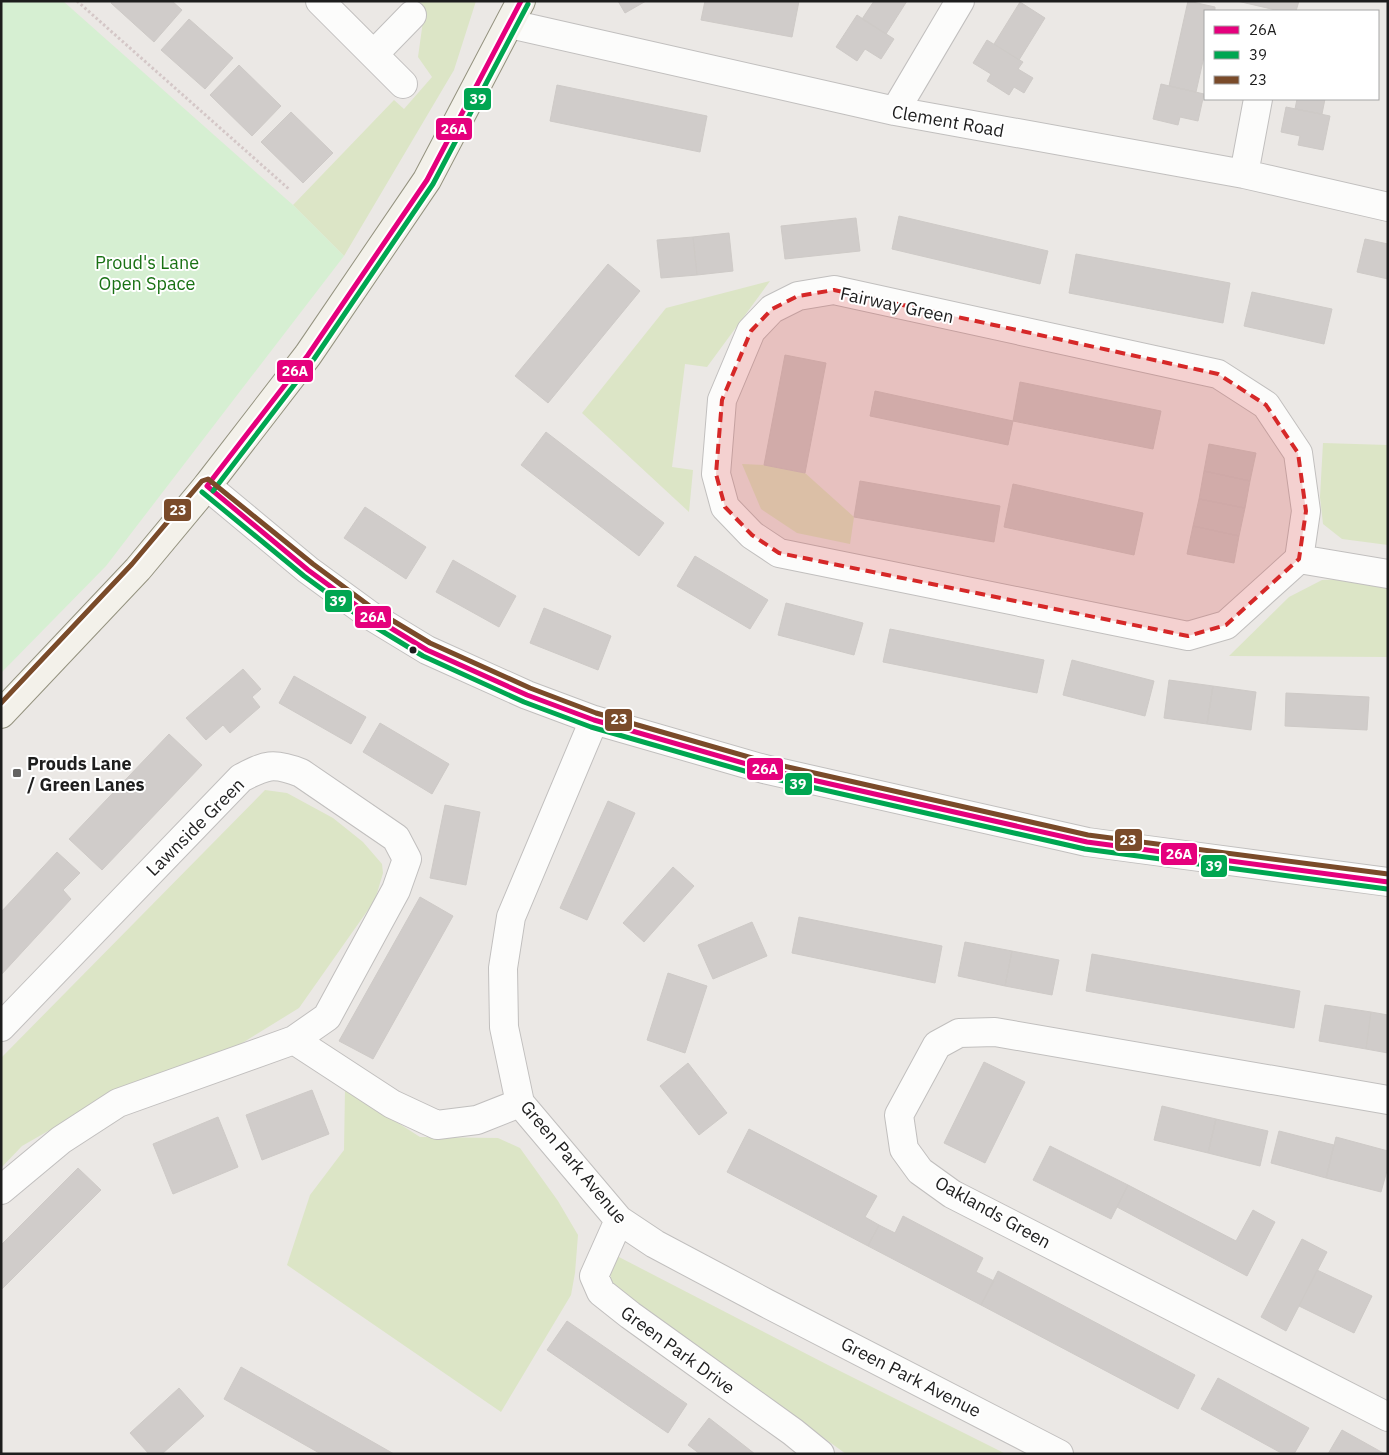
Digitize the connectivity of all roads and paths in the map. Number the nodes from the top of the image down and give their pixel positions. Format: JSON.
{"nodes":[{"id":1,"x":77,"y":1,"type":"edge"},
{"id":2,"x":320,"y":1,"type":"edge"},
{"id":3,"x":960,"y":1,"type":"edge"},
{"id":4,"x":516,"y":13,"type":"edge"},
{"id":5,"x":412,"y":15,"type":"dead end"},
{"id":6,"x":374,"y":54,"type":"junction"},
{"id":7,"x":403,"y":84,"type":"dead end"},
{"id":8,"x":1258,"y":100,"type":"edge"},
{"id":9,"x":895,"y":111,"type":"junction"},
{"id":10,"x":1244,"y":174,"type":"junction"},
{"id":11,"x":290,"y":190,"type":"dead end"},
{"id":12,"x":1388,"y":207,"type":"edge"},
{"id":13,"x":207,"y":486,"type":"junction"},
{"id":14,"x":1299,"y":559,"type":"junction"},
{"id":15,"x":1388,"y":574,"type":"edge"},
{"id":16,"x":1,"y":714,"type":"edge"},
{"id":17,"x":594,"y":720,"type":"junction"},
{"id":18,"x":1388,"y":882,"type":"edge"},
{"id":19,"x":1,"y":1027,"type":"edge"},
{"id":20,"x":294,"y":1040,"type":"junction"},
{"id":21,"x":1388,"y":1100,"type":"edge"},
{"id":22,"x":520,"y":1103,"type":"junction"},
{"id":23,"x":1,"y":1190,"type":"edge"},
{"id":24,"x":619,"y":1220,"type":"junction"},
{"id":25,"x":1388,"y":1417,"type":"edge"},
{"id":26,"x":820,"y":1454,"type":"edge"},
{"id":27,"x":1059,"y":1454,"type":"edge"}],
"edges":[{"from":1,"to":11,"type":"path"},
{"from":2,"to":6,"type":"street"},
{"from":3,"to":9,"type":"street"},
{"from":4,"to":9,"type":"street","name":"Clement Road"},
{"from":4,"to":13,"type":"street"},
{"from":5,"to":6,"type":"street"},
{"from":6,"to":7,"type":"street"},
{"from":8,"to":10,"type":"street"},
{"from":9,"to":10,"type":"street","name":"Clement Road"},
{"from":10,"to":12,"type":"street","name":"Clement Road"},
{"from":13,"to":16,"type":"street"},
{"from":13,"to":17,"type":"street"},
{"from":14,"to":14,"type":"street","name":"Fairway Green"},
{"from":14,"to":15,"type":"street"},
{"from":17,"to":18,"type":"street"},
{"from":17,"to":22,"type":"street","name":"Green Park Avenue"},
{"from":19,"to":20,"type":"street","name":"Lawnside Green"},
{"from":20,"to":22,"type":"street"},
{"from":20,"to":23,"type":"street","name":"Lawnside Green"},
{"from":21,"to":25,"type":"street","name":"Oaklands Green"},
{"from":22,"to":24,"type":"street","name":"Green Park Avenue"},
{"from":24,"to":26,"type":"street","name":"Green Park Drive"},
{"from":24,"to":27,"type":"street","name":"Green Park Avenue"}]}
